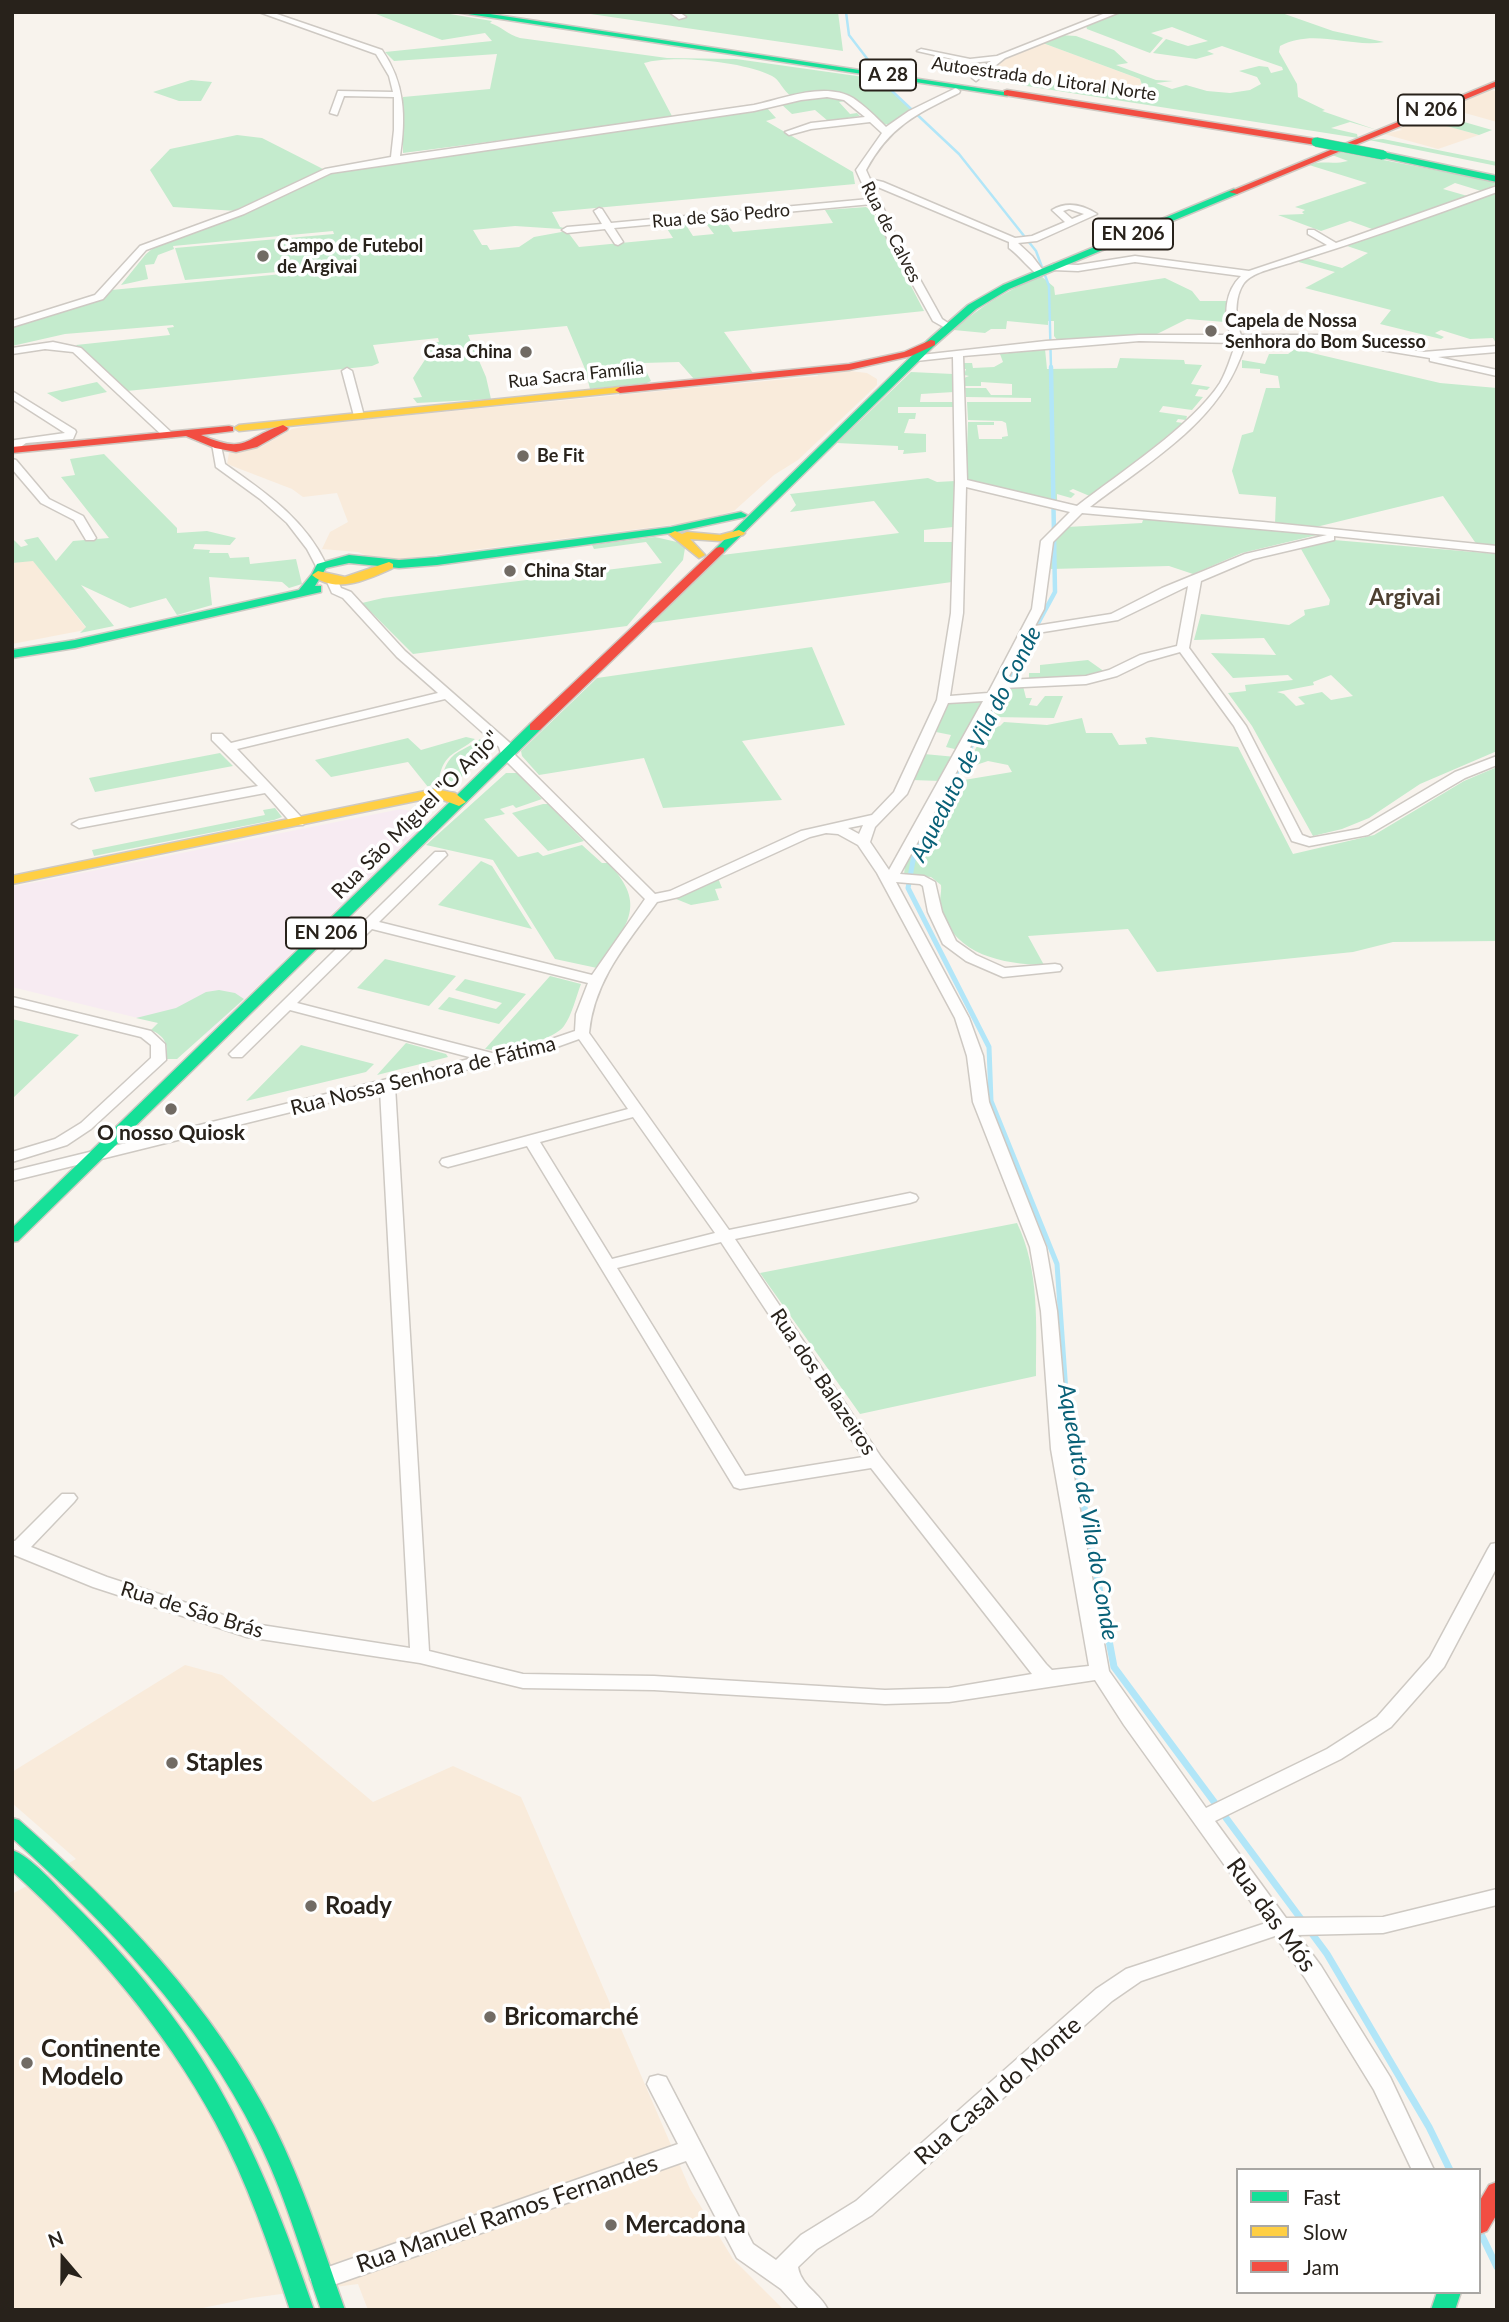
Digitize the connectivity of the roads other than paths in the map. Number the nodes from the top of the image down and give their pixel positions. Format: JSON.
{"nodes":[{"id":1,"x":263,"y":12,"type":"edge"},
{"id":2,"x":459,"y":12,"type":"edge"},
{"id":3,"x":499,"y":12,"type":"edge"},
{"id":4,"x":673,"y":12,"type":"edge"},
{"id":5,"x":1116,"y":12,"type":"edge"},
{"id":6,"x":682,"y":17,"type":"dead end"},
{"id":7,"x":921,"y":51,"type":"dead end"},
{"id":8,"x":999,"y":58,"type":"junction"},
{"id":9,"x":976,"y":78,"type":"dead end"},
{"id":10,"x":1497,"y":83,"type":"edge"},
{"id":11,"x":956,"y":91,"type":"dead end"},
{"id":12,"x":397,"y":95,"type":"junction"},
{"id":13,"x":334,"y":113,"type":"dead end"},
{"id":14,"x":872,"y":119,"type":"junction"},
{"id":15,"x":885,"y":131,"type":"junction"},
{"id":16,"x":789,"y":132,"type":"dead end"},
{"id":17,"x":1366,"y":138,"type":"joint"},
{"id":18,"x":1322,"y":139,"type":"junction"},
{"id":19,"x":1389,"y":152,"type":"junction"},
{"id":20,"x":395,"y":158,"type":"junction"},
{"id":21,"x":1497,"y":171,"type":"edge"},
{"id":22,"x":1497,"y":179,"type":"edge"},
{"id":23,"x":865,"y":181,"type":"junction"},
{"id":24,"x":1497,"y":189,"type":"edge"},
{"id":25,"x":875,"y":201,"type":"junction"},
{"id":26,"x":599,"y":211,"type":"dead end"},
{"id":27,"x":1070,"y":222,"type":"dead end"},
{"id":28,"x":608,"y":226,"type":"junction"},
{"id":29,"x":567,"y":229,"type":"dead end"},
{"id":30,"x":1311,"y":232,"type":"dead end"},
{"id":31,"x":1014,"y":240,"type":"junction"},
{"id":32,"x":618,"y":242,"type":"dead end"},
{"id":33,"x":1335,"y":246,"type":"junction"},
{"id":34,"x":1046,"y":270,"type":"junction"},
{"id":35,"x":1249,"y":274,"type":"junction"},
{"id":36,"x":12,"y":324,"type":"edge"},
{"id":37,"x":949,"y":327,"type":"junction"},
{"id":38,"x":1237,"y":339,"type":"junction"},
{"id":39,"x":931,"y":343,"type":"junction"},
{"id":40,"x":1497,"y":349,"type":"edge"},
{"id":41,"x":12,"y":351,"type":"edge"},
{"id":42,"x":958,"y":354,"type":"junction"},
{"id":43,"x":1423,"y":355,"type":"junction"},
{"id":44,"x":916,"y":358,"type":"junction"},
{"id":45,"x":874,"y":364,"type":"junction"},
{"id":46,"x":347,"y":371,"type":"dead end"},
{"id":47,"x":903,"y":371,"type":"junction"},
{"id":48,"x":1497,"y":373,"type":"edge"},
{"id":49,"x":890,"y":383,"type":"junction"},
{"id":50,"x":12,"y":394,"type":"edge"},
{"id":51,"x":359,"y":416,"type":"junction"},
{"id":52,"x":305,"y":421,"type":"junction"},
{"id":53,"x":234,"y":429,"type":"junction"},
{"id":54,"x":187,"y":433,"type":"junction"},
{"id":55,"x":168,"y":435,"type":"junction"},
{"id":56,"x":260,"y":439,"type":"junction"},
{"id":57,"x":214,"y":444,"type":"junction"},
{"id":58,"x":14,"y":446,"type":"edge"},
{"id":59,"x":826,"y":446,"type":"junction"},
{"id":60,"x":12,"y":462,"type":"edge"},
{"id":61,"x":961,"y":482,"type":"junction"},
{"id":62,"x":1080,"y":509,"type":"junction"},
{"id":63,"x":741,"y":515,"type":"junction"},
{"id":64,"x":674,"y":531,"type":"junction"},
{"id":65,"x":739,"y":533,"type":"junction"},
{"id":66,"x":1346,"y":534,"type":"junction"},
{"id":67,"x":720,"y":537,"type":"junction"},
{"id":68,"x":90,"y":538,"type":"dead end"},
{"id":69,"x":1497,"y":550,"type":"edge"},
{"id":70,"x":699,"y":555,"type":"junction"},
{"id":71,"x":366,"y":569,"type":"junction"},
{"id":72,"x":693,"y":577,"type":"junction"},
{"id":73,"x":1195,"y":579,"type":"junction"},
{"id":74,"x":332,"y":582,"type":"junction"},
{"id":75,"x":638,"y":628,"type":"junction"},
{"id":76,"x":1027,"y":631,"type":"junction"},
{"id":77,"x":1183,"y":648,"type":"junction"},
{"id":78,"x":12,"y":654,"type":"edge"},
{"id":79,"x":999,"y":684,"type":"junction"},
{"id":80,"x":446,"y":695,"type":"junction"},
{"id":81,"x":992,"y":697,"type":"junction"},
{"id":82,"x":943,"y":699,"type":"junction"},
{"id":83,"x":507,"y":754,"type":"junction"},
{"id":84,"x":1497,"y":760,"type":"edge"},
{"id":85,"x":480,"y":782,"type":"junction"},
{"id":86,"x":268,"y":788,"type":"junction"},
{"id":87,"x":429,"y":799,"type":"junction"},
{"id":88,"x":458,"y":802,"type":"junction"},
{"id":89,"x":876,"y":818,"type":"junction"},
{"id":90,"x":298,"y":822,"type":"junction"},
{"id":91,"x":79,"y":824,"type":"dead end"},
{"id":92,"x":437,"y":825,"type":"junction"},
{"id":93,"x":820,"y":829,"type":"junction"},
{"id":94,"x":863,"y":842,"type":"junction"},
{"id":95,"x":440,"y":855,"type":"dead end"},
{"id":96,"x":12,"y":880,"type":"edge"},
{"id":97,"x":890,"y":880,"type":"junction"},
{"id":98,"x":652,"y":899,"type":"junction"},
{"id":99,"x":369,"y":924,"type":"junction"},
{"id":100,"x":305,"y":954,"type":"junction"},
{"id":101,"x":331,"y":961,"type":"junction"},
{"id":102,"x":1055,"y":968,"type":"dead end"},
{"id":103,"x":595,"y":980,"type":"junction"},
{"id":104,"x":12,"y":1001,"type":"edge"},
{"id":105,"x":287,"y":1005,"type":"junction"},
{"id":106,"x":582,"y":1033,"type":"junction"},
{"id":107,"x":237,"y":1054,"type":"dead end"},
{"id":108,"x":491,"y":1058,"type":"junction"},
{"id":109,"x":387,"y":1086,"type":"junction"},
{"id":110,"x":637,"y":1111,"type":"junction"},
{"id":111,"x":531,"y":1140,"type":"junction"},
{"id":112,"x":98,"y":1154,"type":"junction"},
{"id":113,"x":12,"y":1157,"type":"edge"},
{"id":114,"x":449,"y":1162,"type":"dead end"},
{"id":115,"x":12,"y":1176,"type":"edge"},
{"id":116,"x":910,"y":1198,"type":"dead end"},
{"id":117,"x":725,"y":1236,"type":"junction"},
{"id":118,"x":12,"y":1237,"type":"edge"},
{"id":119,"x":608,"y":1265,"type":"junction"},
{"id":120,"x":875,"y":1461,"type":"junction"},
{"id":121,"x":68,"y":1498,"type":"dead end"},
{"id":122,"x":15,"y":1548,"type":"edge"},
{"id":123,"x":1497,"y":1549,"type":"edge"},
{"id":124,"x":420,"y":1656,"type":"junction"},
{"id":125,"x":1100,"y":1672,"type":"junction"},
{"id":126,"x":1048,"y":1678,"type":"junction"},
{"id":127,"x":1202,"y":1819,"type":"junction"},
{"id":128,"x":12,"y":1826,"type":"edge"},
{"id":129,"x":12,"y":1858,"type":"edge"},
{"id":130,"x":1497,"y":1897,"type":"edge"},
{"id":131,"x":1278,"y":1927,"type":"junction"},
{"id":132,"x":658,"y":2084,"type":"dead end"},
{"id":133,"x":692,"y":2149,"type":"junction"},
{"id":134,"x":1422,"y":2168,"type":"edge"},
{"id":135,"x":1497,"y":2192,"type":"edge"},
{"id":136,"x":1481,"y":2220,"type":"edge"},
{"id":137,"x":322,"y":2279,"type":"junction"},
{"id":138,"x":789,"y":2281,"type":"junction"},
{"id":139,"x":302,"y":2310,"type":"edge"},
{"id":140,"x":333,"y":2310,"type":"edge"},
{"id":141,"x":816,"y":2310,"type":"edge"}],
"edges":[{"from":1,"to":12,"type":"street"},
{"from":2,"to":18,"type":"main road","name":"Autoestrada do Litoral Norte","number":"A 28"},
{"from":3,"to":18,"type":"main road","name":"Autoestrada do Litoral Norte","number":"A 28"},
{"from":4,"to":6,"type":"street"},
{"from":5,"to":8,"type":"street"},
{"from":7,"to":8,"type":"street"},
{"from":8,"to":9,"type":"street"},
{"from":10,"to":17,"type":"main road","number":"N 206"},
{"from":11,"to":15,"type":"street","name":"Rua de Calves"},
{"from":12,"to":13,"type":"street"},
{"from":12,"to":20,"type":"street"},
{"from":14,"to":15,"type":"street"},
{"from":14,"to":16,"type":"street"},
{"from":14,"to":20,"type":"street"},
{"from":15,"to":23,"type":"street","name":"Rua de Calves"},
{"from":17,"to":34,"type":"main road","number":"EN 206"},
{"from":18,"to":19,"type":"main road","name":"Autoestrada do Litoral Norte","number":"A 28","bridge":true},
{"from":19,"to":21,"type":"main road","name":"Autoestrada do Litoral Norte","number":"A 28"},
{"from":19,"to":22,"type":"main road","name":"Autoestrada do Litoral Norte","number":"A 28"},
{"from":20,"to":36,"type":"street"},
{"from":23,"to":25,"type":"street","name":"Rua de Calves"},
{"from":23,"to":31,"type":"street"},
{"from":24,"to":33,"type":"street"},
{"from":25,"to":28,"type":"street","name":"Rua de São Pedro"},
{"from":25,"to":37,"type":"street","name":"Rua de Calves"},
{"from":26,"to":28,"type":"street"},
{"from":27,"to":31,"type":"street"},
{"from":28,"to":29,"type":"street","name":"Rua de São Pedro"},
{"from":28,"to":32,"type":"street"},
{"from":30,"to":33,"type":"street"},
{"from":31,"to":34,"type":"street"},
{"from":33,"to":35,"type":"street"},
{"from":34,"to":35,"type":"street"},
{"from":34,"to":37,"type":"main road","number":"EN 206"},
{"from":35,"to":38,"type":"street"},
{"from":37,"to":39,"type":"main road","number":"EN 206"},
{"from":38,"to":42,"type":"street"},
{"from":38,"to":43,"type":"street"},
{"from":38,"to":62,"type":"street"},
{"from":39,"to":44,"type":"main road","number":"EN 206"},
{"from":39,"to":45,"type":"main road"},
{"from":40,"to":43,"type":"street"},
{"from":41,"to":55,"type":"street"},
{"from":42,"to":44,"type":"street"},
{"from":42,"to":61,"type":"street"},
{"from":43,"to":48,"type":"street"},
{"from":44,"to":45,"type":"main road"},
{"from":44,"to":47,"type":"main road","name":"Rua São Miguel \"O Anjo\"","number":"EN 206"},
{"from":45,"to":47,"type":"main road"},
{"from":45,"to":49,"type":"main road"},
{"from":45,"to":51,"type":"main road","name":"Rua Sacra Família"},
{"from":46,"to":51,"type":"street"},
{"from":47,"to":49,"type":"main road","name":"Rua São Miguel \"O Anjo\"","number":"EN 206"},
{"from":49,"to":59,"type":"main road","name":"Rua São Miguel \"O Anjo\"","number":"EN 206"},
{"from":50,"to":58,"type":"street"},
{"from":51,"to":52,"type":"main road","name":"Rua Sacra Família"},
{"from":52,"to":53,"type":"main road","name":"Rua Sacra Família"},
{"from":52,"to":56,"type":"main road","name":"Rua Sacra Família"},
{"from":53,"to":54,"type":"main road","name":"Rua Sacra Família"},
{"from":53,"to":56,"type":"main road"},
{"from":53,"to":57,"type":"main road"},
{"from":54,"to":55,"type":"main road","name":"Rua Sacra Família"},
{"from":54,"to":57,"type":"main road","name":"Rua Sacra Família"},
{"from":55,"to":58,"type":"main road","name":"Rua Sacra Família"},
{"from":56,"to":57,"type":"main road","name":"Rua Sacra Família"},
{"from":57,"to":74,"type":"street"},
{"from":59,"to":63,"type":"main road","name":"Rua São Miguel \"O Anjo\"","number":"EN 206"},
{"from":59,"to":65,"type":"main road","name":"Rua São Miguel \"O Anjo\"","number":"EN 206"},
{"from":60,"to":68,"type":"street"},
{"from":61,"to":62,"type":"street"},
{"from":61,"to":82,"type":"street"},
{"from":62,"to":66,"type":"street"},
{"from":62,"to":76,"type":"street"},
{"from":63,"to":64,"type":"main road"},
{"from":63,"to":67,"type":"main road","name":"Rua São Miguel \"O Anjo\"","number":"EN 206"},
{"from":64,"to":67,"type":"main road"},
{"from":64,"to":70,"type":"main road"},
{"from":64,"to":71,"type":"main road"},
{"from":65,"to":67,"type":"main road","name":"Rua São Miguel \"O Anjo\""},
{"from":65,"to":72,"type":"main road","name":"Rua São Miguel \"O Anjo\"","number":"EN 206"},
{"from":66,"to":69,"type":"street"},
{"from":66,"to":73,"type":"street"},
{"from":67,"to":70,"type":"main road","name":"Rua São Miguel \"O Anjo\"","number":"EN 206"},
{"from":67,"to":72,"type":"main road","name":"Rua São Miguel \"O Anjo\""},
{"from":70,"to":75,"type":"main road","name":"Rua São Miguel \"O Anjo\"","number":"EN 206"},
{"from":71,"to":74,"type":"main road"},
{"from":71,"to":74,"type":"main road"},
{"from":72,"to":75,"type":"main road","name":"Rua São Miguel \"O Anjo\"","number":"EN 206"},
{"from":73,"to":76,"type":"street"},
{"from":73,"to":77,"type":"street"},
{"from":74,"to":78,"type":"main road"},
{"from":74,"to":80,"type":"street"},
{"from":75,"to":83,"type":"main road","name":"Rua São Miguel \"O Anjo\"","number":"EN 206"},
{"from":76,"to":79,"type":"street"},
{"from":77,"to":79,"type":"street"},
{"from":77,"to":84,"type":"street"},
{"from":79,"to":81,"type":"street"},
{"from":80,"to":83,"type":"street"},
{"from":80,"to":86,"type":"street"},
{"from":81,"to":82,"type":"street"},
{"from":81,"to":97,"type":"street"},
{"from":82,"to":89,"type":"street"},
{"from":83,"to":85,"type":"main road","name":"Rua São Miguel \"O Anjo\"","number":"EN 206"},
{"from":83,"to":98,"type":"street"},
{"from":85,"to":87,"type":"main road"},
{"from":85,"to":88,"type":"main road","name":"Rua São Miguel \"O Anjo\"","number":"EN 206"},
{"from":86,"to":90,"type":"street"},
{"from":86,"to":91,"type":"street"},
{"from":87,"to":88,"type":"main road"},
{"from":87,"to":90,"type":"main road"},
{"from":87,"to":92,"type":"main road"},
{"from":88,"to":92,"type":"main road","name":"Rua São Miguel \"O Anjo\"","number":"EN 206"},
{"from":89,"to":93,"type":"street"},
{"from":89,"to":94,"type":"street"},
{"from":90,"to":96,"type":"main road"},
{"from":92,"to":100,"type":"main road","name":"Rua São Miguel \"O Anjo\"","number":"EN 206"},
{"from":93,"to":94,"type":"street"},
{"from":93,"to":98,"type":"street"},
{"from":94,"to":97,"type":"street"},
{"from":95,"to":99,"type":"street"},
{"from":97,"to":102,"type":"street"},
{"from":97,"to":125,"type":"street"},
{"from":98,"to":103,"type":"street","name":"Rua Nossa Senhora de Fátima"},
{"from":99,"to":101,"type":"street"},
{"from":99,"to":103,"type":"street"},
{"from":100,"to":101,"type":"street"},
{"from":100,"to":112,"type":"main road","name":"Rua São Miguel \"O Anjo\"","number":"EN 206"},
{"from":101,"to":105,"type":"street"},
{"from":103,"to":106,"type":"street","name":"Rua Nossa Senhora de Fátima"},
{"from":104,"to":113,"type":"street"},
{"from":105,"to":107,"type":"street"},
{"from":105,"to":108,"type":"street"},
{"from":106,"to":108,"type":"street","name":"Rua Nossa Senhora de Fátima"},
{"from":106,"to":110,"type":"street","name":"Rua dos Balazeiros"},
{"from":108,"to":109,"type":"street","name":"Rua Nossa Senhora de Fátima"},
{"from":109,"to":112,"type":"street","name":"Rua Nossa Senhora de Fátima"},
{"from":109,"to":124,"type":"street"},
{"from":110,"to":111,"type":"street"},
{"from":110,"to":117,"type":"street","name":"Rua dos Balazeiros"},
{"from":111,"to":114,"type":"street"},
{"from":111,"to":119,"type":"street"},
{"from":112,"to":115,"type":"street","name":"Rua Nossa Senhora de Fátima"},
{"from":112,"to":118,"type":"main road","name":"Rua São Miguel \"O Anjo\"","number":"EN 206"},
{"from":116,"to":117,"type":"street"},
{"from":117,"to":119,"type":"street"},
{"from":117,"to":120,"type":"street","name":"Rua dos Balazeiros"},
{"from":119,"to":120,"type":"street"},
{"from":120,"to":126,"type":"street","name":"Rua dos Balazeiros"},
{"from":121,"to":122,"type":"street"},
{"from":122,"to":124,"type":"street","name":"Rua de São Brás"},
{"from":123,"to":127,"type":"street"},
{"from":124,"to":126,"type":"street","name":"Rua de São Brás"},
{"from":125,"to":126,"type":"street"},
{"from":125,"to":127,"type":"street","name":"Rua das Mós"},
{"from":127,"to":131,"type":"street","name":"Rua das Mós"},
{"from":128,"to":137,"type":"main road"},
{"from":129,"to":139,"type":"main road"},
{"from":130,"to":131,"type":"street"},
{"from":131,"to":134,"type":"street","name":"Rua das Mós"},
{"from":131,"to":138,"type":"street","name":"Rua Casal do Monte"},
{"from":132,"to":133,"type":"street"},
{"from":133,"to":137,"type":"street","name":"Rua Manuel Ramos Fernandes"},
{"from":133,"to":138,"type":"street"},
{"from":135,"to":136,"type":"main road"},
{"from":137,"to":140,"type":"main road"},
{"from":138,"to":141,"type":"street"}]}
